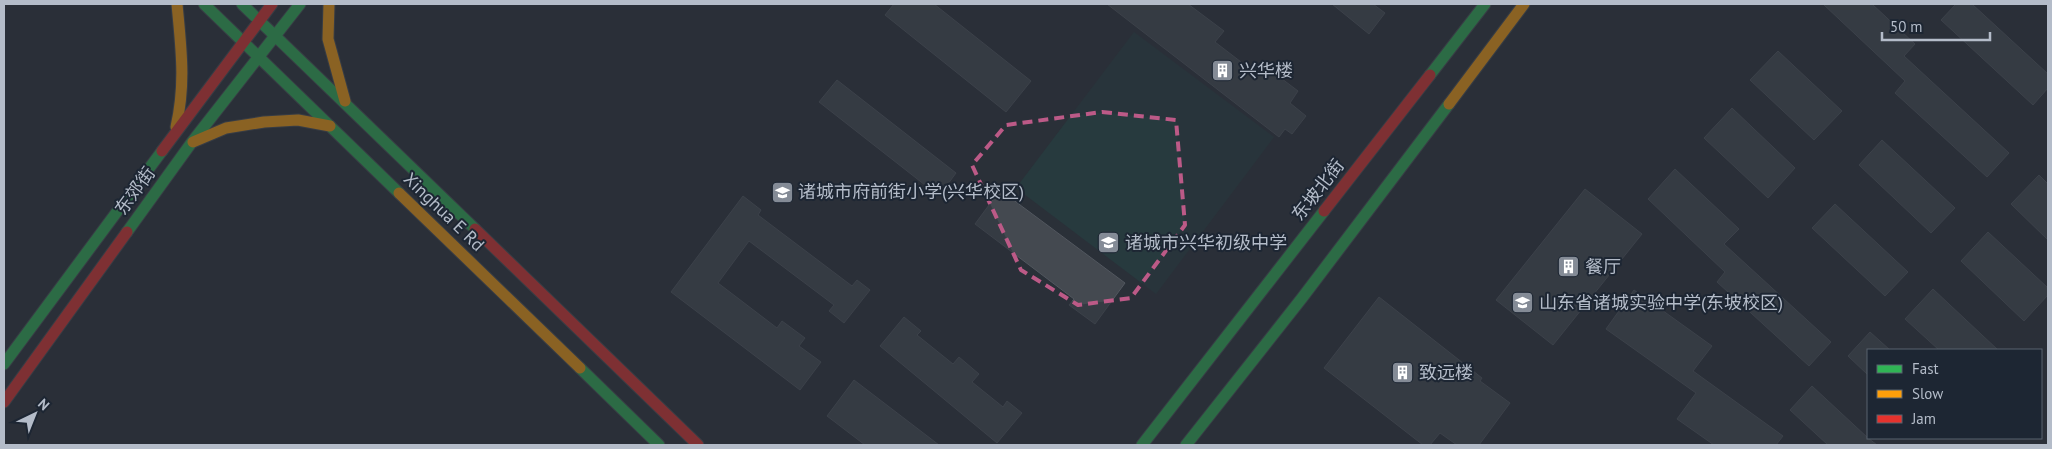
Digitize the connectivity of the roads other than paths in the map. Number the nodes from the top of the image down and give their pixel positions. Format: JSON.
{"nodes":[{"id":1,"x":177,"y":4,"type":"edge"},
{"id":2,"x":204,"y":4,"type":"edge"},
{"id":3,"x":242,"y":4,"type":"edge"},
{"id":4,"x":272,"y":4,"type":"edge"},
{"id":5,"x":300,"y":4,"type":"edge"},
{"id":6,"x":330,"y":4,"type":"edge"},
{"id":7,"x":1484,"y":4,"type":"edge"},
{"id":8,"x":1524,"y":4,"type":"edge"},
{"id":9,"x":259,"y":20,"type":"junction"},
{"id":10,"x":275,"y":35,"type":"junction"},
{"id":11,"x":243,"y":43,"type":"junction"},
{"id":12,"x":259,"y":58,"type":"junction"},
{"id":13,"x":346,"y":102,"type":"junction"},
{"id":14,"x":330,"y":126,"type":"junction"},
{"id":15,"x":174,"y":133,"type":"junction"},
{"id":16,"x":192,"y":142,"type":"junction"},
{"id":17,"x":4,"y":364,"type":"edge"},
{"id":18,"x":4,"y":402,"type":"edge"},
{"id":19,"x":660,"y":445,"type":"edge"},
{"id":20,"x":698,"y":445,"type":"edge"},
{"id":21,"x":1142,"y":445,"type":"edge"},
{"id":22,"x":1186,"y":445,"type":"edge"}],
"edges":[{"from":1,"to":15,"type":"main road"},
{"from":2,"to":11,"type":"main road","name":"Xinghua E Rd"},
{"from":3,"to":9,"type":"main road"},
{"from":4,"to":9,"type":"main road","name":"东郊街"},
{"from":5,"to":10,"type":"main road","name":"东郊街"},
{"from":6,"to":13,"type":"main road"},
{"from":7,"to":21,"type":"main road","name":"东坡北街"},
{"from":8,"to":22,"type":"main road"},
{"from":9,"to":10,"type":"main road"},
{"from":9,"to":11,"type":"main road","name":"东郊街"},
{"from":10,"to":12,"type":"main road","name":"东郊街"},
{"from":10,"to":13,"type":"main road"},
{"from":11,"to":12,"type":"main road","name":"Xinghua E Rd"},
{"from":11,"to":15,"type":"main road","name":"东郊街"},
{"from":12,"to":14,"type":"main road","name":"Xinghua E Rd"},
{"from":12,"to":16,"type":"main road","name":"东郊街"},
{"from":13,"to":20,"type":"main road"},
{"from":14,"to":16,"type":"main road"},
{"from":14,"to":19,"type":"main road","name":"Xinghua E Rd"},
{"from":15,"to":17,"type":"main road","name":"东郊街"},
{"from":16,"to":18,"type":"main road","name":"东郊街"}]}
